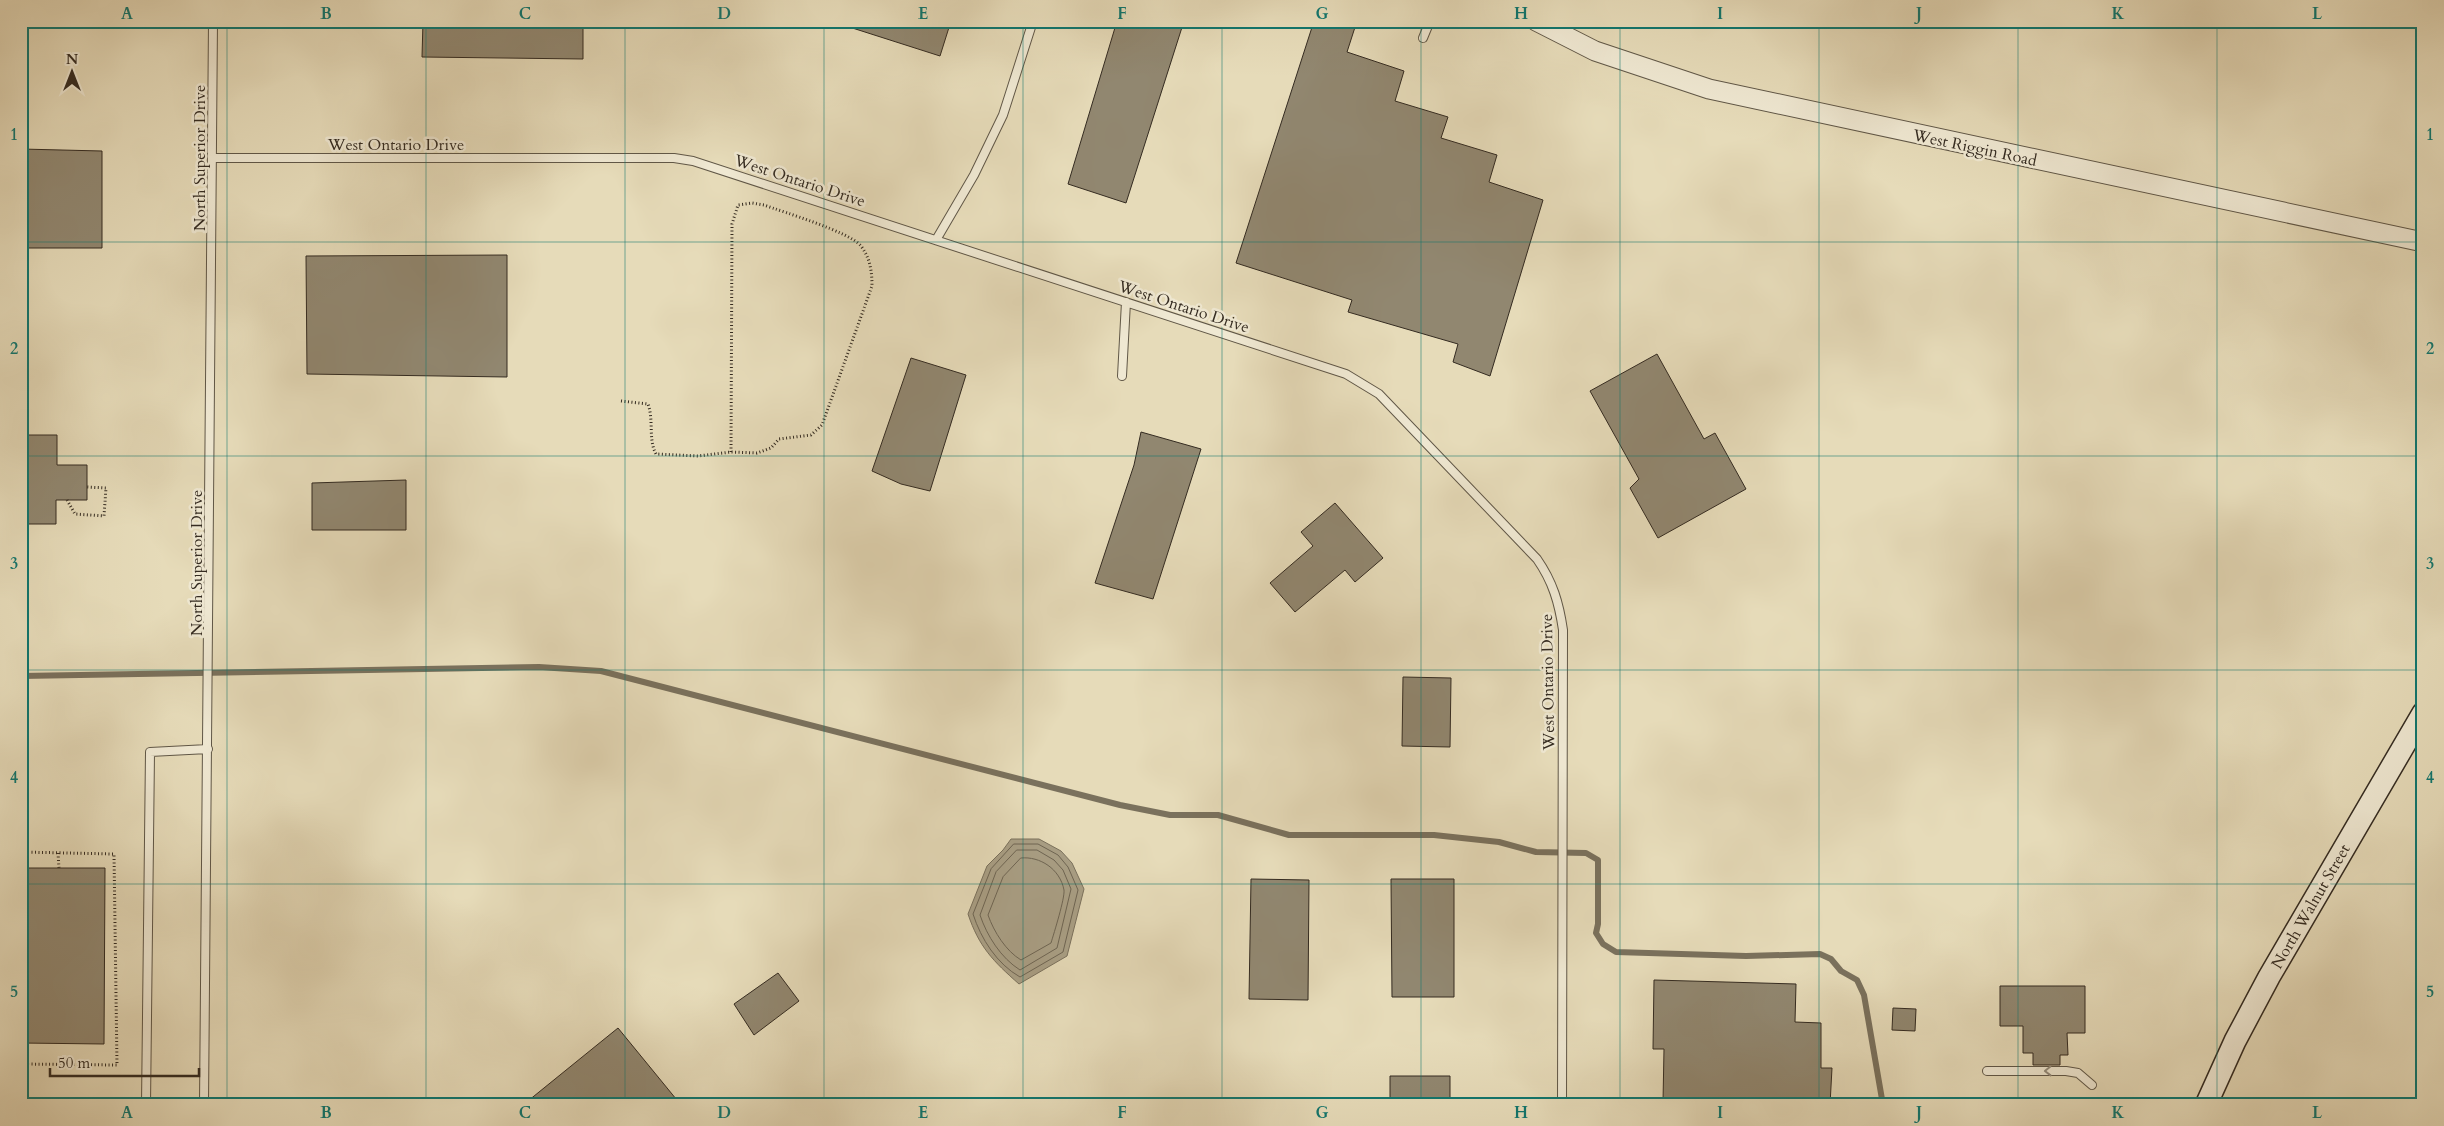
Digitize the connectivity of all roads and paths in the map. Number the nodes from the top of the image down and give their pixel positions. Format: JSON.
{"nodes":[{"id":1,"x":213,"y":21,"type":"edge"},
{"id":2,"x":1034,"y":21,"type":"edge"},
{"id":3,"x":1430,"y":21,"type":"edge"},
{"id":4,"x":1536,"y":21,"type":"edge"},
{"id":5,"x":1423,"y":38,"type":"dead end"},
{"id":6,"x":212,"y":158,"type":"junction"},
{"id":7,"x":936,"y":240,"type":"junction"},
{"id":8,"x":2423,"y":242,"type":"edge"},
{"id":9,"x":1126,"y":302,"type":"junction"},
{"id":10,"x":1122,"y":376,"type":"dead end"},
{"id":11,"x":621,"y":401,"type":"dead end"},
{"id":12,"x":731,"y":452,"type":"junction"},
{"id":13,"x":87,"y":487,"type":"dead end"},
{"id":14,"x":67,"y":500,"type":"dead end"},
{"id":15,"x":2423,"y":713,"type":"edge"},
{"id":16,"x":208,"y":749,"type":"junction"},
{"id":17,"x":21,"y":852,"type":"edge"},
{"id":18,"x":58,"y":853,"type":"junction"},
{"id":19,"x":59,"y":868,"type":"dead end"},
{"id":20,"x":21,"y":1064,"type":"edge"},
{"id":21,"x":1987,"y":1071,"type":"dead end"},
{"id":22,"x":2092,"y":1085,"type":"dead end"},
{"id":23,"x":146,"y":1105,"type":"edge"},
{"id":24,"x":204,"y":1105,"type":"edge"},
{"id":25,"x":1562,"y":1105,"type":"edge"},
{"id":26,"x":2206,"y":1105,"type":"edge"}],
"edges":[{"from":1,"to":6,"type":"lane","name":"North Superior Drive"},
{"from":2,"to":7,"type":"lane"},
{"from":3,"to":5,"type":"lane"},
{"from":4,"to":8,"type":"street","name":"West Riggin Road"},
{"from":6,"to":7,"type":"lane","name":"West Ontario Drive"},
{"from":6,"to":16,"type":"lane","name":"North Superior Drive"},
{"from":7,"to":9,"type":"lane","name":"West Ontario Drive"},
{"from":9,"to":10,"type":"lane"},
{"from":9,"to":25,"type":"lane","name":"West Ontario Drive"},
{"from":11,"to":12,"type":"path"},
{"from":12,"to":12,"type":"path"},
{"from":13,"to":14,"type":"path"},
{"from":15,"to":26,"type":"main road","name":"North Walnut Street"},
{"from":16,"to":23,"type":"lane"},
{"from":16,"to":24,"type":"lane","name":"North Superior Drive"},
{"from":17,"to":18,"type":"path"},
{"from":18,"to":19,"type":"path"},
{"from":18,"to":20,"type":"path"},
{"from":22,"to":21,"type":"lane","one_way":true}]}
